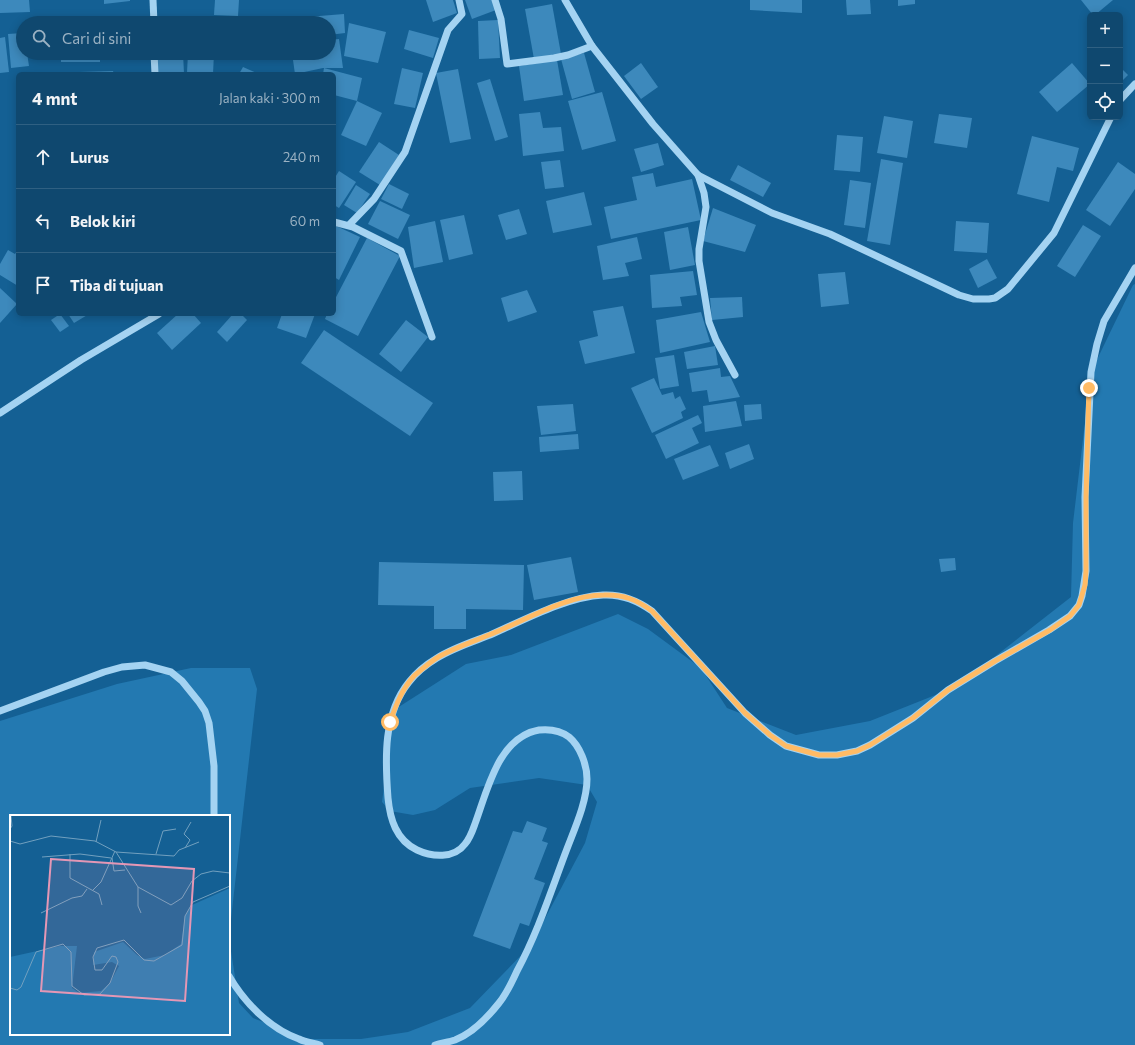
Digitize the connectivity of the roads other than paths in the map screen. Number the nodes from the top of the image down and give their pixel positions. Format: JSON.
{"nodes":[{"id":1,"x":153,"y":0,"type":"edge"},
{"id":2,"x":459,"y":0,"type":"edge"},
{"id":3,"x":495,"y":0,"type":"edge"},
{"id":4,"x":565,"y":0,"type":"edge"},
{"id":5,"x":154,"y":16,"type":"edge"},
{"id":6,"x":592,"y":46,"type":"junction"},
{"id":7,"x":154,"y":60,"type":"edge"},
{"id":8,"x":155,"y":72,"type":"edge"},
{"id":9,"x":1135,"y":84,"type":"edge"},
{"id":10,"x":1123,"y":97,"type":"edge"},
{"id":11,"x":1110,"y":120,"type":"edge"},
{"id":12,"x":698,"y":175,"type":"junction"},
{"id":13,"x":336,"y":223,"type":"edge"},
{"id":14,"x":349,"y":226,"type":"junction"},
{"id":15,"x":1135,"y":268,"type":"edge"},
{"id":16,"x":156,"y":316,"type":"edge"},
{"id":17,"x":432,"y":337,"type":"dead end"},
{"id":18,"x":736,"y":375,"type":"dead end"},
{"id":19,"x":0,"y":413,"type":"edge"},
{"id":20,"x":0,"y":711,"type":"edge"},
{"id":21,"x":214,"y":815,"type":"edge"},
{"id":22,"x":230,"y":978,"type":"edge"},
{"id":23,"x":320,"y":1045,"type":"edge"},
{"id":24,"x":435,"y":1045,"type":"edge"}],
"edges":[{"from":1,"to":5,"type":"street"},
{"from":2,"to":14,"type":"street"},
{"from":3,"to":6,"type":"street"},
{"from":4,"to":6,"type":"street"},
{"from":6,"to":12,"type":"street"},
{"from":7,"to":8,"type":"street"},
{"from":9,"to":10,"type":"street"},
{"from":11,"to":12,"type":"street"},
{"from":12,"to":18,"type":"street"},
{"from":13,"to":14,"type":"street"},
{"from":14,"to":17,"type":"street"},
{"from":15,"to":24,"type":"street"},
{"from":16,"to":19,"type":"street"},
{"from":20,"to":21,"type":"street"},
{"from":22,"to":23,"type":"street"}]}
